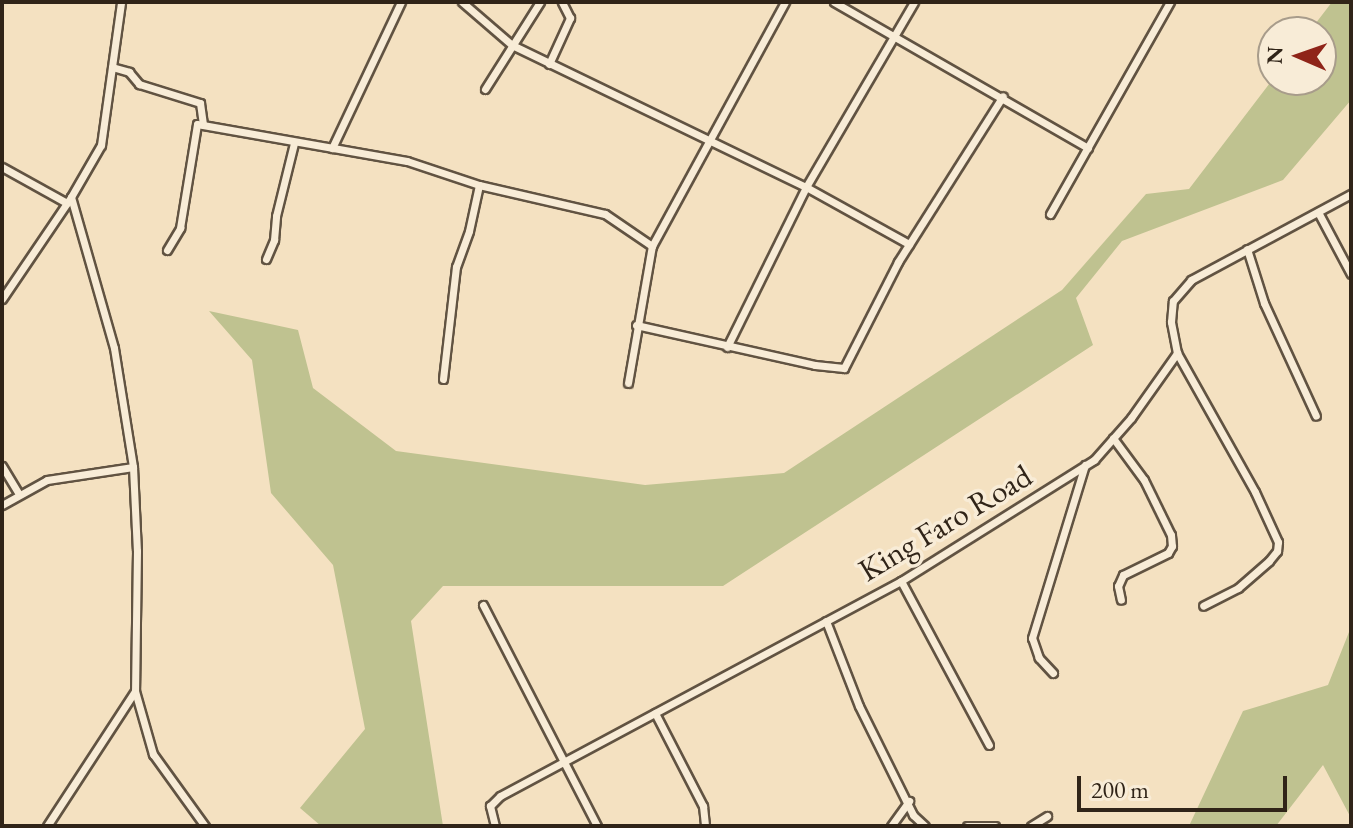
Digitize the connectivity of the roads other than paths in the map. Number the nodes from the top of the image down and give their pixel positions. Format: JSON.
{"nodes":[{"id":1,"x":121,"y":2,"type":"edge"},
{"id":2,"x":401,"y":2,"type":"edge"},
{"id":3,"x":462,"y":2,"type":"edge"},
{"id":4,"x":540,"y":2,"type":"edge"},
{"id":5,"x":562,"y":2,"type":"edge"},
{"id":6,"x":785,"y":2,"type":"edge"},
{"id":7,"x":834,"y":2,"type":"edge"},
{"id":8,"x":914,"y":2,"type":"edge"},
{"id":9,"x":1170,"y":2,"type":"edge"},
{"id":10,"x":897,"y":35,"type":"junction"},
{"id":11,"x":512,"y":45,"type":"junction"},
{"id":12,"x":549,"y":64,"type":"junction"},
{"id":13,"x":112,"y":67,"type":"junction"},
{"id":14,"x":485,"y":89,"type":"dead end"},
{"id":15,"x":1003,"y":96,"type":"junction"},
{"id":16,"x":203,"y":125,"type":"junction"},
{"id":17,"x":710,"y":142,"type":"junction"},
{"id":18,"x":294,"y":143,"type":"junction"},
{"id":19,"x":332,"y":148,"type":"junction"},
{"id":20,"x":1088,"y":148,"type":"junction"},
{"id":21,"x":2,"y":167,"type":"edge"},
{"id":22,"x":479,"y":185,"type":"junction"},
{"id":23,"x":806,"y":187,"type":"junction"},
{"id":24,"x":1351,"y":194,"type":"edge"},
{"id":25,"x":69,"y":200,"type":"junction"},
{"id":26,"x":1318,"y":212,"type":"junction"},
{"id":27,"x":1050,"y":214,"type":"dead end"},
{"id":28,"x":909,"y":244,"type":"junction"},
{"id":29,"x":652,"y":246,"type":"junction"},
{"id":30,"x":1247,"y":249,"type":"junction"},
{"id":31,"x":167,"y":250,"type":"dead end"},
{"id":32,"x":266,"y":259,"type":"dead end"},
{"id":33,"x":1351,"y":274,"type":"edge"},
{"id":34,"x":2,"y":299,"type":"edge"},
{"id":35,"x":636,"y":325,"type":"junction"},
{"id":36,"x":727,"y":347,"type":"junction"},
{"id":37,"x":1177,"y":353,"type":"junction"},
{"id":38,"x":443,"y":379,"type":"dead end"},
{"id":39,"x":628,"y":383,"type":"dead end"},
{"id":40,"x":1316,"y":416,"type":"dead end"},
{"id":41,"x":1113,"y":438,"type":"junction"},
{"id":42,"x":1085,"y":465,"type":"junction"},
{"id":43,"x":2,"y":466,"type":"edge"},
{"id":44,"x":133,"y":467,"type":"junction"},
{"id":45,"x":18,"y":493,"type":"junction"},
{"id":46,"x":2,"y":505,"type":"edge"},
{"id":47,"x":901,"y":581,"type":"junction"},
{"id":48,"x":1121,"y":600,"type":"dead end"},
{"id":49,"x":483,"y":605,"type":"dead end"},
{"id":50,"x":1203,"y":606,"type":"dead end"},
{"id":51,"x":826,"y":621,"type":"junction"},
{"id":52,"x":1053,"y":673,"type":"dead end"},
{"id":53,"x":135,"y":691,"type":"junction"},
{"id":54,"x":655,"y":713,"type":"junction"},
{"id":55,"x":989,"y":745,"type":"dead end"},
{"id":56,"x":566,"y":761,"type":"junction"},
{"id":57,"x":909,"y":801,"type":"junction"},
{"id":58,"x":1047,"y":816,"type":"dead end"},
{"id":59,"x":47,"y":826,"type":"edge"},
{"id":60,"x":205,"y":826,"type":"edge"},
{"id":61,"x":495,"y":826,"type":"edge"},
{"id":62,"x":597,"y":826,"type":"edge"},
{"id":63,"x":705,"y":826,"type":"edge"},
{"id":64,"x":891,"y":826,"type":"edge"},
{"id":65,"x":925,"y":826,"type":"edge"},
{"id":66,"x":967,"y":826,"type":"edge"},
{"id":67,"x":995,"y":826,"type":"edge"},
{"id":68,"x":1031,"y":826,"type":"edge"}],
"edges":[{"from":1,"to":13,"type":"street"},
{"from":2,"to":19,"type":"street"},
{"from":3,"to":11,"type":"street"},
{"from":4,"to":11,"type":"street"},
{"from":5,"to":12,"type":"street"},
{"from":6,"to":17,"type":"street"},
{"from":7,"to":10,"type":"street"},
{"from":8,"to":10,"type":"street"},
{"from":9,"to":20,"type":"street"},
{"from":10,"to":15,"type":"street"},
{"from":10,"to":23,"type":"street"},
{"from":11,"to":12,"type":"street"},
{"from":11,"to":14,"type":"street"},
{"from":12,"to":17,"type":"street"},
{"from":13,"to":16,"type":"street"},
{"from":13,"to":25,"type":"street"},
{"from":15,"to":20,"type":"street"},
{"from":15,"to":28,"type":"street"},
{"from":16,"to":18,"type":"street"},
{"from":16,"to":31,"type":"street"},
{"from":17,"to":23,"type":"street"},
{"from":17,"to":29,"type":"street"},
{"from":18,"to":19,"type":"street"},
{"from":18,"to":32,"type":"street"},
{"from":19,"to":22,"type":"street"},
{"from":20,"to":27,"type":"street"},
{"from":21,"to":25,"type":"street"},
{"from":22,"to":29,"type":"street"},
{"from":22,"to":38,"type":"street"},
{"from":23,"to":28,"type":"street"},
{"from":23,"to":36,"type":"street"},
{"from":24,"to":26,"type":"street"},
{"from":25,"to":34,"type":"street"},
{"from":25,"to":44,"type":"street"},
{"from":26,"to":30,"type":"street"},
{"from":26,"to":33,"type":"street"},
{"from":28,"to":36,"type":"street"},
{"from":29,"to":35,"type":"street"},
{"from":30,"to":37,"type":"street"},
{"from":30,"to":40,"type":"street"},
{"from":35,"to":36,"type":"street"},
{"from":35,"to":39,"type":"street"},
{"from":37,"to":41,"type":"street","name":"King Faro Road"},
{"from":37,"to":50,"type":"street"},
{"from":41,"to":42,"type":"street","name":"King Faro Road"},
{"from":41,"to":48,"type":"street"},
{"from":42,"to":47,"type":"street","name":"King Faro Road"},
{"from":42,"to":52,"type":"street"},
{"from":43,"to":45,"type":"street"},
{"from":44,"to":45,"type":"street"},
{"from":44,"to":53,"type":"street"},
{"from":45,"to":46,"type":"street"},
{"from":47,"to":51,"type":"street","name":"King Faro Road"},
{"from":47,"to":55,"type":"street"},
{"from":49,"to":56,"type":"street"},
{"from":51,"to":54,"type":"street","name":"King Faro Road"},
{"from":51,"to":57,"type":"street"},
{"from":53,"to":59,"type":"street"},
{"from":53,"to":60,"type":"street"},
{"from":54,"to":56,"type":"street","name":"King Faro Road"},
{"from":54,"to":63,"type":"street"},
{"from":56,"to":61,"type":"street","name":"King Faro Road"},
{"from":56,"to":62,"type":"street"},
{"from":57,"to":64,"type":"street"},
{"from":57,"to":65,"type":"street"},
{"from":58,"to":68,"type":"street"},
{"from":66,"to":67,"type":"street"}]}
